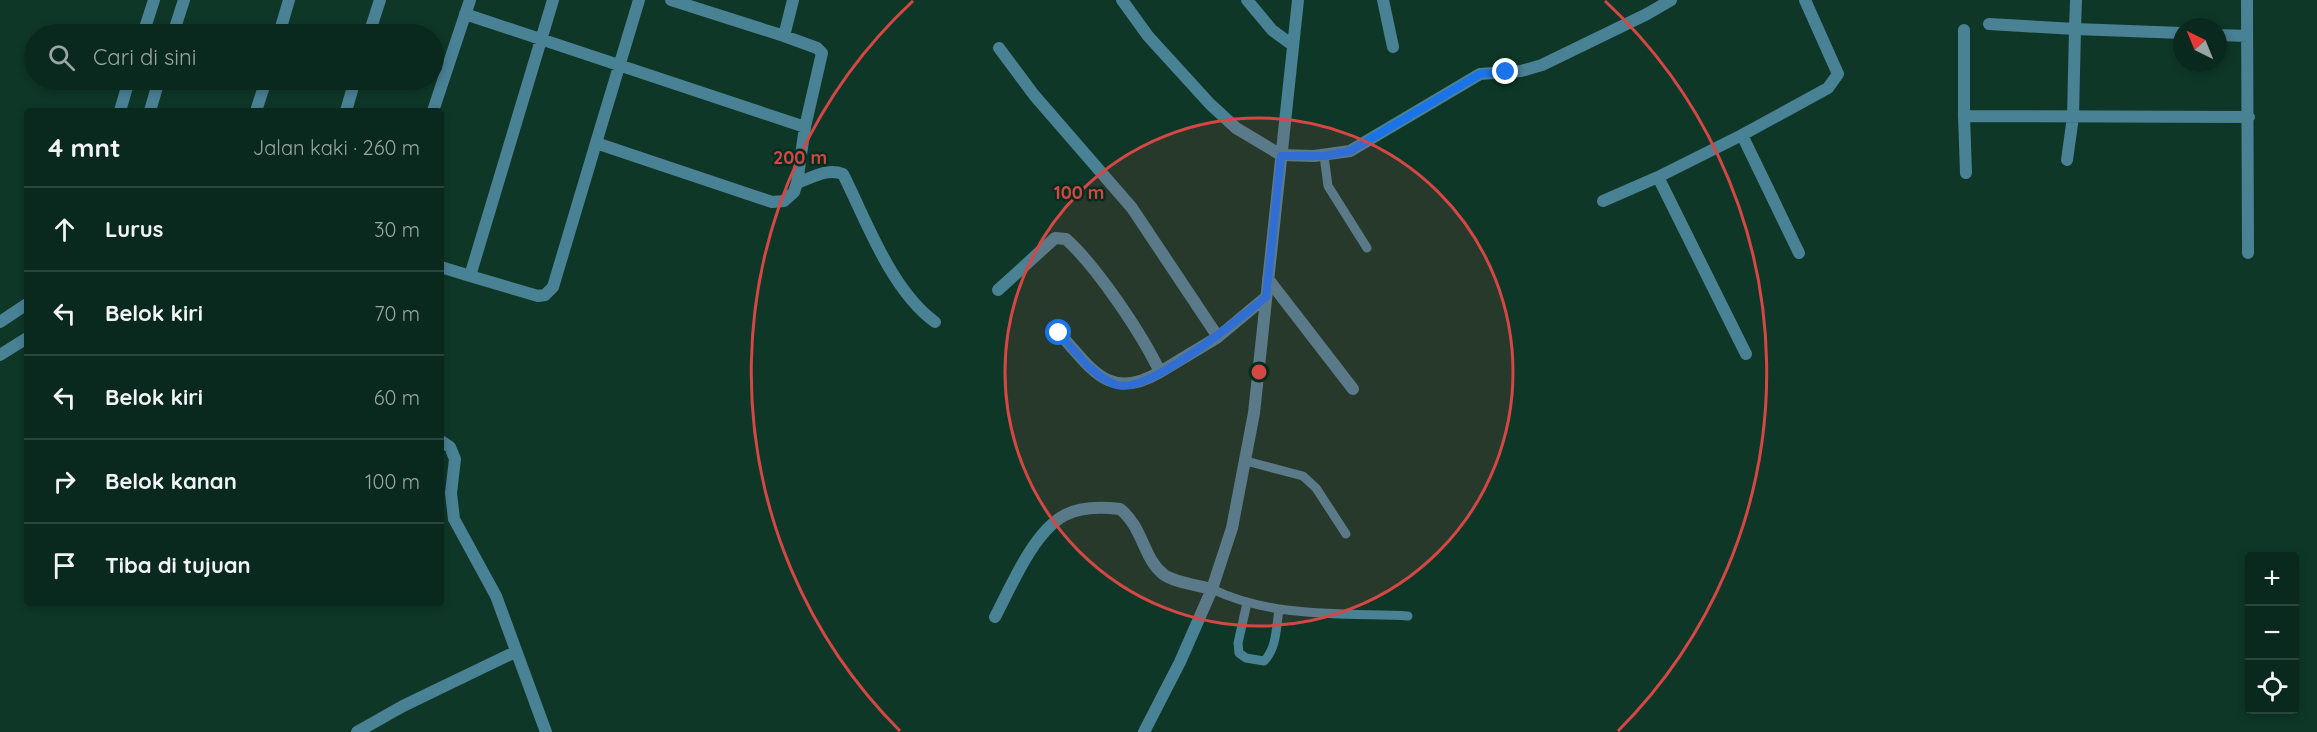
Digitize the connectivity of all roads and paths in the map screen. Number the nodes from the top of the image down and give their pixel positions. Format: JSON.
{"nodes":[{"id":1,"x":154,"y":0,"type":"edge"},
{"id":2,"x":184,"y":0,"type":"edge"},
{"id":3,"x":289,"y":0,"type":"edge"},
{"id":4,"x":380,"y":0,"type":"edge"},
{"id":5,"x":470,"y":0,"type":"edge"},
{"id":6,"x":553,"y":0,"type":"edge"},
{"id":7,"x":639,"y":0,"type":"edge"},
{"id":8,"x":671,"y":0,"type":"edge"},
{"id":9,"x":793,"y":0,"type":"edge"},
{"id":10,"x":1122,"y":0,"type":"edge"},
{"id":11,"x":1247,"y":0,"type":"edge"},
{"id":12,"x":1298,"y":0,"type":"edge"},
{"id":13,"x":1383,"y":0,"type":"edge"},
{"id":14,"x":1671,"y":0,"type":"edge"},
{"id":15,"x":1805,"y":0,"type":"edge"},
{"id":16,"x":2076,"y":0,"type":"edge"},
{"id":17,"x":2247,"y":0,"type":"edge"},
{"id":18,"x":465,"y":14,"type":"junction"},
{"id":19,"x":146,"y":24,"type":"edge"},
{"id":20,"x":176,"y":24,"type":"edge"},
{"id":21,"x":282,"y":24,"type":"edge"},
{"id":22,"x":372,"y":24,"type":"edge"},
{"id":23,"x":1989,"y":24,"type":"dead end"},
{"id":24,"x":2075,"y":29,"type":"junction"},
{"id":25,"x":1964,"y":30,"type":"dead end"},
{"id":26,"x":2173,"y":33,"type":"edge"},
{"id":27,"x":2227,"y":35,"type":"edge"},
{"id":28,"x":784,"y":36,"type":"junction"},
{"id":29,"x":2247,"y":36,"type":"junction"},
{"id":30,"x":540,"y":41,"type":"junction"},
{"id":31,"x":1292,"y":45,"type":"junction"},
{"id":32,"x":1393,"y":47,"type":"dead end"},
{"id":33,"x":999,"y":48,"type":"dead end"},
{"id":34,"x":620,"y":66,"type":"junction"},
{"id":35,"x":444,"y":78,"type":"edge"},
{"id":36,"x":126,"y":90,"type":"edge"},
{"id":37,"x":155,"y":90,"type":"edge"},
{"id":38,"x":263,"y":90,"type":"edge"},
{"id":39,"x":352,"y":90,"type":"edge"},
{"id":40,"x":440,"y":90,"type":"edge"},
{"id":41,"x":121,"y":108,"type":"edge"},
{"id":42,"x":151,"y":108,"type":"edge"},
{"id":43,"x":257,"y":108,"type":"edge"},
{"id":44,"x":347,"y":108,"type":"edge"},
{"id":45,"x":434,"y":108,"type":"edge"},
{"id":46,"x":1964,"y":116,"type":"junction"},
{"id":47,"x":2073,"y":117,"type":"junction"},
{"id":48,"x":2249,"y":117,"type":"junction"},
{"id":49,"x":805,"y":127,"type":"junction"},
{"id":50,"x":1742,"y":135,"type":"junction"},
{"id":51,"x":596,"y":143,"type":"junction"},
{"id":52,"x":1281,"y":156,"type":"junction"},
{"id":53,"x":1324,"y":156,"type":"junction"},
{"id":54,"x":2067,"y":160,"type":"dead end"},
{"id":55,"x":1966,"y":173,"type":"dead end"},
{"id":56,"x":1658,"y":177,"type":"junction"},
{"id":57,"x":798,"y":183,"type":"junction"},
{"id":58,"x":1603,"y":201,"type":"dead end"},
{"id":59,"x":1367,"y":248,"type":"dead end"},
{"id":60,"x":1799,"y":253,"type":"dead end"},
{"id":61,"x":2248,"y":253,"type":"dead end"},
{"id":62,"x":444,"y":268,"type":"edge"},
{"id":63,"x":470,"y":276,"type":"junction"},
{"id":64,"x":1268,"y":279,"type":"junction"},
{"id":65,"x":998,"y":290,"type":"dead end"},
{"id":66,"x":1266,"y":297,"type":"junction"},
{"id":67,"x":24,"y":306,"type":"edge"},
{"id":68,"x":0,"y":322,"type":"edge"},
{"id":69,"x":935,"y":322,"type":"dead end"},
{"id":70,"x":1059,"y":333,"type":"dead end"},
{"id":71,"x":1218,"y":336,"type":"junction"},
{"id":72,"x":24,"y":340,"type":"edge"},
{"id":73,"x":1746,"y":354,"type":"dead end"},
{"id":74,"x":0,"y":355,"type":"edge"},
{"id":75,"x":1160,"y":372,"type":"junction"},
{"id":76,"x":1353,"y":389,"type":"dead end"},
{"id":77,"x":444,"y":443,"type":"edge"},
{"id":78,"x":1246,"y":461,"type":"junction"},
{"id":79,"x":1346,"y":534,"type":"dead end"},
{"id":80,"x":1212,"y":589,"type":"junction"},
{"id":81,"x":1247,"y":603,"type":"junction"},
{"id":82,"x":1279,"y":610,"type":"junction"},
{"id":83,"x":1408,"y":616,"type":"dead end"},
{"id":84,"x":995,"y":617,"type":"dead end"},
{"id":85,"x":514,"y":652,"type":"junction"},
{"id":86,"x":357,"y":732,"type":"edge"},
{"id":87,"x":546,"y":732,"type":"edge"},
{"id":88,"x":1144,"y":732,"type":"edge"}],
"edges":[{"from":1,"to":19,"type":"street"},
{"from":2,"to":20,"type":"street"},
{"from":3,"to":21,"type":"street"},
{"from":4,"to":22,"type":"street"},
{"from":5,"to":18,"type":"street"},
{"from":6,"to":30,"type":"street"},
{"from":7,"to":34,"type":"street"},
{"from":8,"to":28,"type":"street"},
{"from":9,"to":28,"type":"street"},
{"from":10,"to":52,"type":"street"},
{"from":11,"to":31,"type":"street"},
{"from":12,"to":31,"type":"street"},
{"from":13,"to":32,"type":"street"},
{"from":14,"to":53,"type":"street"},
{"from":15,"to":50,"type":"street"},
{"from":16,"to":24,"type":"street"},
{"from":17,"to":29,"type":"street"},
{"from":18,"to":30,"type":"street"},
{"from":18,"to":35,"type":"street"},
{"from":23,"to":24,"type":"street"},
{"from":24,"to":26,"type":"street"},
{"from":24,"to":47,"type":"street"},
{"from":25,"to":46,"type":"street"},
{"from":27,"to":29,"type":"street"},
{"from":28,"to":49,"type":"street"},
{"from":29,"to":48,"type":"street"},
{"from":30,"to":34,"type":"street"},
{"from":30,"to":63,"type":"street"},
{"from":31,"to":52,"type":"street"},
{"from":33,"to":71,"type":"street"},
{"from":34,"to":49,"type":"street"},
{"from":34,"to":51,"type":"street"},
{"from":36,"to":41,"type":"street"},
{"from":37,"to":42,"type":"street"},
{"from":38,"to":43,"type":"street"},
{"from":39,"to":44,"type":"street"},
{"from":40,"to":45,"type":"street"},
{"from":46,"to":47,"type":"street"},
{"from":46,"to":55,"type":"street"},
{"from":47,"to":48,"type":"street"},
{"from":47,"to":54,"type":"street"},
{"from":48,"to":61,"type":"street"},
{"from":49,"to":57,"type":"street"},
{"from":50,"to":56,"type":"street"},
{"from":50,"to":60,"type":"street"},
{"from":51,"to":57,"type":"street"},
{"from":51,"to":63,"type":"street"},
{"from":52,"to":53,"type":"street"},
{"from":52,"to":64,"type":"street"},
{"from":53,"to":59,"type":"lane"},
{"from":56,"to":58,"type":"street"},
{"from":56,"to":73,"type":"street"},
{"from":57,"to":69,"type":"street"},
{"from":62,"to":63,"type":"street"},
{"from":64,"to":66,"type":"street"},
{"from":64,"to":76,"type":"street"},
{"from":65,"to":75,"type":"street"},
{"from":66,"to":71,"type":"street"},
{"from":66,"to":78,"type":"street"},
{"from":67,"to":68,"type":"street"},
{"from":70,"to":75,"type":"street"},
{"from":71,"to":75,"type":"street"},
{"from":72,"to":74,"type":"street"},
{"from":77,"to":85,"type":"street"},
{"from":78,"to":79,"type":"lane"},
{"from":78,"to":80,"type":"street"},
{"from":80,"to":81,"type":"lane"},
{"from":80,"to":84,"type":"street"},
{"from":80,"to":88,"type":"street"},
{"from":81,"to":82,"type":"lane"},
{"from":81,"to":82,"type":"lane"},
{"from":82,"to":83,"type":"lane"},
{"from":85,"to":86,"type":"street"},
{"from":85,"to":87,"type":"street"}]}
